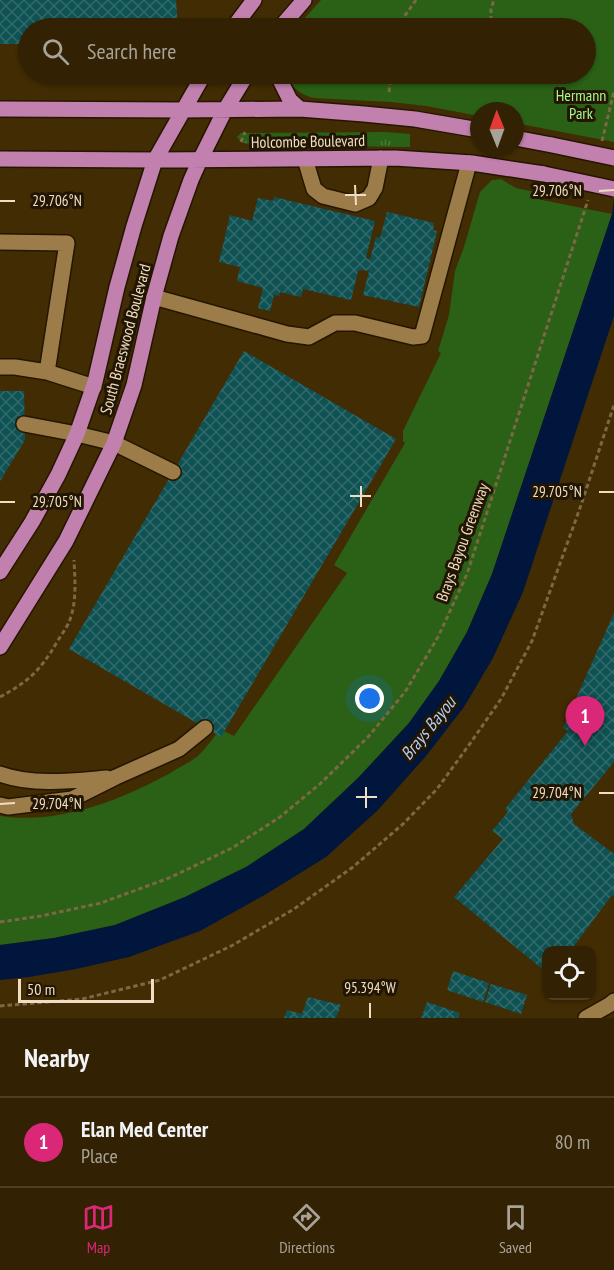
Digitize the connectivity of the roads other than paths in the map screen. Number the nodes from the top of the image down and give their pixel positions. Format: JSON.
{"nodes":[{"id":1,"x":254,"y":0,"type":"edge"},
{"id":2,"x":304,"y":0,"type":"edge"},
{"id":3,"x":240,"y":18,"type":"edge"},
{"id":4,"x":289,"y":18,"type":"edge"},
{"id":5,"x":198,"y":84,"type":"edge"},
{"id":6,"x":241,"y":84,"type":"edge"},
{"id":7,"x":282,"y":84,"type":"edge"},
{"id":8,"x":0,"y":109,"type":"edge"},
{"id":9,"x":300,"y":109,"type":"junction"},
{"id":10,"x":182,"y":110,"type":"junction"},
{"id":11,"x":225,"y":110,"type":"junction"},
{"id":12,"x":470,"y":128,"type":"edge"},
{"id":13,"x":524,"y":140,"type":"edge"},
{"id":14,"x":381,"y":158,"type":"junction"},
{"id":15,"x":614,"y":158,"type":"edge"},
{"id":16,"x":0,"y":159,"type":"edge"},
{"id":17,"x":305,"y":159,"type":"junction"},
{"id":18,"x":155,"y":160,"type":"junction"},
{"id":19,"x":200,"y":160,"type":"junction"},
{"id":20,"x":469,"y":163,"type":"junction"},
{"id":21,"x":614,"y":189,"type":"edge"},
{"id":22,"x":0,"y":242,"type":"edge"},
{"id":23,"x":154,"y":297,"type":"junction"},
{"id":24,"x":0,"y":367,"type":"edge"},
{"id":25,"x":47,"y":372,"type":"junction"},
{"id":26,"x":94,"y":387,"type":"junction"},
{"id":27,"x":24,"y":424,"type":"dead end"},
{"id":28,"x":77,"y":434,"type":"junction"},
{"id":29,"x":114,"y":443,"type":"junction"},
{"id":30,"x":174,"y":472,"type":"dead end"},
{"id":31,"x":0,"y":572,"type":"edge"},
{"id":32,"x":0,"y":647,"type":"edge"},
{"id":33,"x":205,"y":728,"type":"dead end"},
{"id":34,"x":0,"y":774,"type":"edge"},
{"id":35,"x":116,"y":777,"type":"junction"},
{"id":36,"x":0,"y":805,"type":"edge"},
{"id":37,"x":614,"y":1000,"type":"edge"},
{"id":38,"x":586,"y":1018,"type":"edge"}],
"edges":[{"from":1,"to":3,"type":"main road"},
{"from":2,"to":4,"type":"main road"},
{"from":5,"to":10,"type":"main road","name":"South Braeswood Boulevard"},
{"from":6,"to":11,"type":"main road","name":"South Braeswood Boulevard"},
{"from":7,"to":9,"type":"main road"},
{"from":8,"to":10,"type":"main road","name":"Holcombe Boulevard"},
{"from":9,"to":11,"type":"main road","name":"Holcombe Boulevard"},
{"from":9,"to":12,"type":"main road","name":"Holcombe Boulevard"},
{"from":10,"to":11,"type":"main road","name":"Holcombe Boulevard"},
{"from":10,"to":18,"type":"main road","name":"South Braeswood Boulevard"},
{"from":11,"to":19,"type":"main road","name":"South Braeswood Boulevard"},
{"from":13,"to":15,"type":"main road","bridge":true},
{"from":14,"to":17,"type":"main road","name":"Holcombe Boulevard"},
{"from":14,"to":17,"type":"street"},
{"from":14,"to":20,"type":"main road","name":"Holcombe Boulevard"},
{"from":16,"to":18,"type":"main road","name":"Holcombe Boulevard"},
{"from":17,"to":19,"type":"main road","name":"Holcombe Boulevard"},
{"from":18,"to":19,"type":"main road","name":"Holcombe Boulevard"},
{"from":18,"to":26,"type":"main road","name":"South Braeswood Boulevard"},
{"from":19,"to":23,"type":"main road","name":"South Braeswood Boulevard"},
{"from":20,"to":21,"type":"main road","name":"Holcombe Boulevard","bridge":true},
{"from":20,"to":23,"type":"street"},
{"from":22,"to":25,"type":"street"},
{"from":23,"to":29,"type":"main road","name":"South Braeswood Boulevard"},
{"from":24,"to":25,"type":"street"},
{"from":25,"to":26,"type":"street"},
{"from":26,"to":28,"type":"main road","name":"South Braeswood Boulevard"},
{"from":27,"to":28,"type":"street"},
{"from":28,"to":29,"type":"street"},
{"from":28,"to":31,"type":"main road","name":"South Braeswood Boulevard"},
{"from":29,"to":30,"type":"street"},
{"from":29,"to":32,"type":"main road","name":"South Braeswood Boulevard"},
{"from":33,"to":35,"type":"street"},
{"from":34,"to":35,"type":"street"},
{"from":35,"to":36,"type":"street"},
{"from":37,"to":38,"type":"street"}]}
